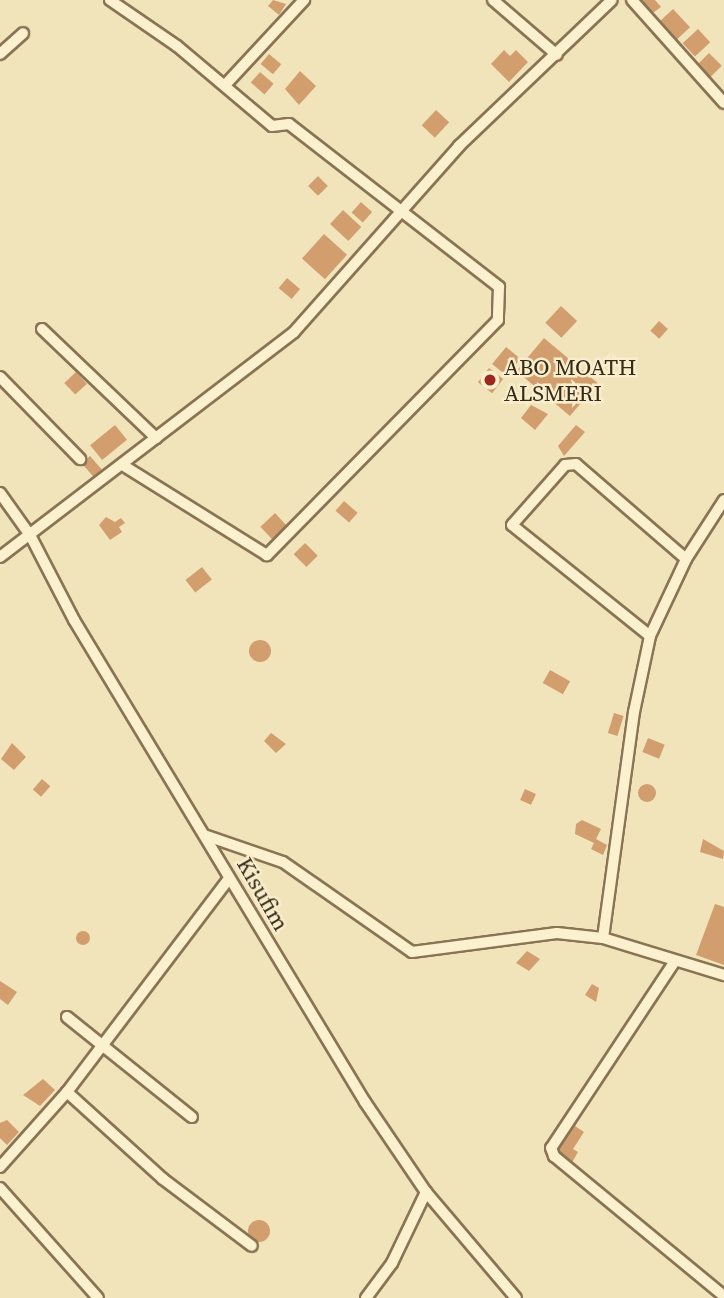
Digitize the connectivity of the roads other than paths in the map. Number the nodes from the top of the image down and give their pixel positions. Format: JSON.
{"nodes":[{"id":1,"x":110,"y":0,"type":"edge"},
{"id":2,"x":304,"y":0,"type":"edge"},
{"id":3,"x":493,"y":0,"type":"edge"},
{"id":4,"x":612,"y":0,"type":"edge"},
{"id":5,"x":632,"y":0,"type":"edge"},
{"id":6,"x":23,"y":33,"type":"dead end"},
{"id":7,"x":0,"y":54,"type":"edge"},
{"id":8,"x":557,"y":55,"type":"junction"},
{"id":9,"x":226,"y":84,"type":"junction"},
{"id":10,"x":724,"y":103,"type":"edge"},
{"id":11,"x":402,"y":209,"type":"junction"},
{"id":12,"x":42,"y":329,"type":"dead end"},
{"id":13,"x":0,"y":377,"type":"edge"},
{"id":14,"x":156,"y":438,"type":"junction"},
{"id":15,"x":80,"y":459,"type":"dead end"},
{"id":16,"x":124,"y":466,"type":"junction"},
{"id":17,"x":0,"y":493,"type":"edge"},
{"id":18,"x":724,"y":500,"type":"edge"},
{"id":19,"x":30,"y":535,"type":"junction"},
{"id":20,"x":0,"y":556,"type":"edge"},
{"id":21,"x":686,"y":559,"type":"junction"},
{"id":22,"x":650,"y":636,"type":"junction"},
{"id":23,"x":207,"y":836,"type":"junction"},
{"id":24,"x":228,"y":880,"type":"junction"},
{"id":25,"x":603,"y":938,"type":"junction"},
{"id":26,"x":675,"y":961,"type":"junction"},
{"id":27,"x":724,"y":975,"type":"edge"},
{"id":28,"x":67,"y":1017,"type":"dead end"},
{"id":29,"x":103,"y":1045,"type":"junction"},
{"id":30,"x":66,"y":1093,"type":"junction"},
{"id":31,"x":191,"y":1117,"type":"dead end"},
{"id":32,"x":0,"y":1167,"type":"edge"},
{"id":33,"x":0,"y":1188,"type":"edge"},
{"id":34,"x":426,"y":1192,"type":"junction"},
{"id":35,"x":251,"y":1246,"type":"dead end"},
{"id":36,"x":724,"y":1296,"type":"edge"},
{"id":37,"x":98,"y":1298,"type":"edge"},
{"id":38,"x":366,"y":1298,"type":"edge"},
{"id":39,"x":516,"y":1298,"type":"edge"}],
"edges":[{"from":1,"to":9,"type":"street"},
{"from":2,"to":9,"type":"street"},
{"from":3,"to":8,"type":"street"},
{"from":4,"to":8,"type":"street"},
{"from":5,"to":10,"type":"street"},
{"from":6,"to":7,"type":"street"},
{"from":8,"to":11,"type":"street"},
{"from":9,"to":11,"type":"street"},
{"from":11,"to":14,"type":"street"},
{"from":11,"to":16,"type":"street"},
{"from":12,"to":14,"type":"street"},
{"from":13,"to":15,"type":"street"},
{"from":14,"to":16,"type":"street"},
{"from":16,"to":19,"type":"street"},
{"from":17,"to":19,"type":"street","name":"Kisufim"},
{"from":18,"to":21,"type":"street"},
{"from":19,"to":20,"type":"street"},
{"from":19,"to":23,"type":"street","name":"Kisufim"},
{"from":21,"to":22,"type":"street"},
{"from":21,"to":22,"type":"street"},
{"from":22,"to":25,"type":"street"},
{"from":23,"to":24,"type":"street","name":"Kisufim"},
{"from":23,"to":25,"type":"street"},
{"from":24,"to":29,"type":"street"},
{"from":24,"to":34,"type":"street","name":"Kisufim"},
{"from":25,"to":26,"type":"street"},
{"from":26,"to":27,"type":"street"},
{"from":26,"to":36,"type":"street"},
{"from":28,"to":29,"type":"street"},
{"from":29,"to":30,"type":"street"},
{"from":29,"to":31,"type":"street"},
{"from":30,"to":32,"type":"street"},
{"from":30,"to":35,"type":"street"},
{"from":33,"to":37,"type":"street"},
{"from":34,"to":38,"type":"street"},
{"from":34,"to":39,"type":"street","name":"Kisufim"}]}
